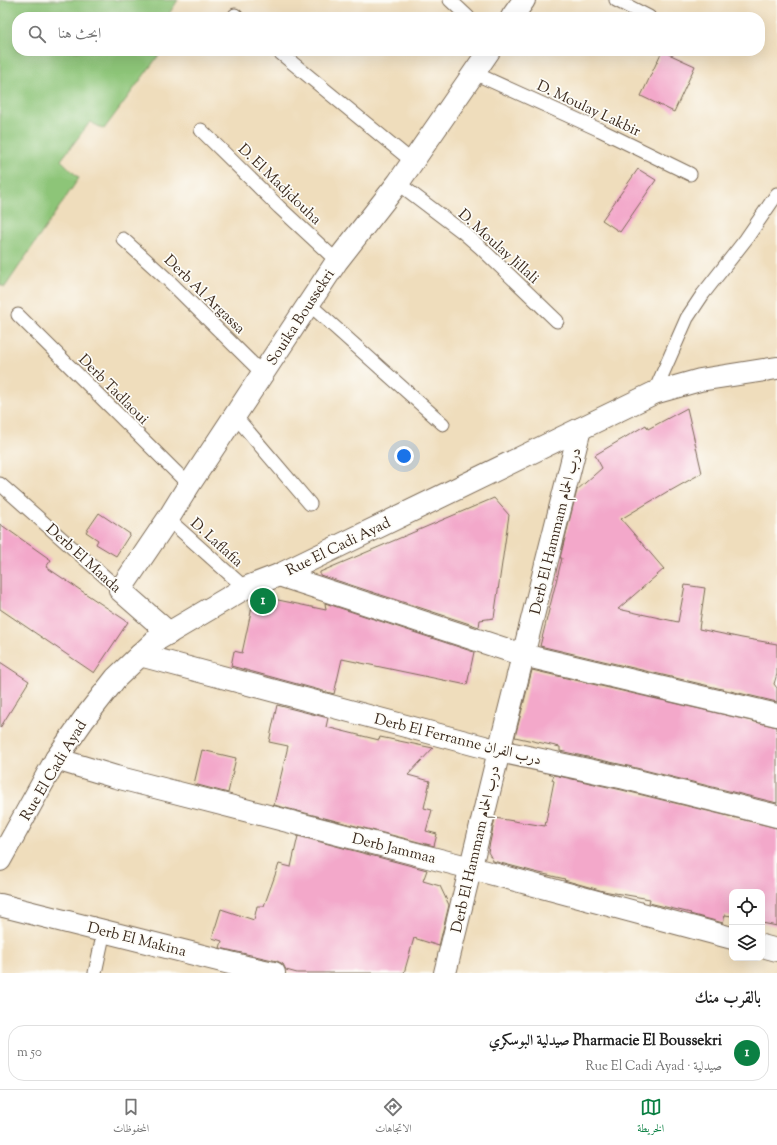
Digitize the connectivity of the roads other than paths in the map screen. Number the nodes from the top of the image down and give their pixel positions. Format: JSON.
{"nodes":[{"id":1,"x":450,"y":0,"type":"edge"},
{"id":2,"x":524,"y":0,"type":"edge"},
{"id":3,"x":616,"y":0,"type":"edge"},
{"id":4,"x":463,"y":12,"type":"edge"},
{"id":5,"x":516,"y":12,"type":"edge"},
{"id":6,"x":639,"y":12,"type":"edge"},
{"id":7,"x":284,"y":56,"type":"edge"},
{"id":8,"x":486,"y":56,"type":"edge"},
{"id":9,"x":474,"y":73,"type":"junction"},
{"id":10,"x":202,"y":130,"type":"dead end"},
{"id":11,"x":412,"y":162,"type":"junction"},
{"id":12,"x":690,"y":174,"type":"dead end"},
{"id":13,"x":398,"y":183,"type":"junction"},
{"id":14,"x":777,"y":194,"type":"edge"},
{"id":15,"x":124,"y":239,"type":"dead end"},
{"id":16,"x":337,"y":260,"type":"junction"},
{"id":17,"x":309,"y":304,"type":"junction"},
{"id":18,"x":18,"y":315,"type":"dead end"},
{"id":19,"x":557,"y":321,"type":"dead end"},
{"id":20,"x":777,"y":368,"type":"edge"},
{"id":21,"x":263,"y":374,"type":"junction"},
{"id":22,"x":654,"y":393,"type":"junction"},
{"id":23,"x":234,"y":416,"type":"junction"},
{"id":24,"x":443,"y":424,"type":"dead end"},
{"id":25,"x":580,"y":429,"type":"junction"},
{"id":26,"x":0,"y":484,"type":"edge"},
{"id":27,"x":188,"y":485,"type":"junction"},
{"id":28,"x":310,"y":504,"type":"dead end"},
{"id":29,"x":168,"y":520,"type":"junction"},
{"id":30,"x":279,"y":575,"type":"junction"},
{"id":31,"x":245,"y":588,"type":"junction"},
{"id":32,"x":120,"y":590,"type":"junction"},
{"id":33,"x":168,"y":633,"type":"junction"},
{"id":34,"x":140,"y":655,"type":"junction"},
{"id":35,"x":523,"y":655,"type":"junction"},
{"id":36,"x":777,"y":715,"type":"edge"},
{"id":37,"x":499,"y":751,"type":"junction"},
{"id":38,"x":56,"y":759,"type":"junction"},
{"id":39,"x":777,"y":816,"type":"edge"},
{"id":40,"x":0,"y":860,"type":"edge"},
{"id":41,"x":471,"y":868,"type":"junction"},
{"id":42,"x":0,"y":905,"type":"edge"},
{"id":43,"x":104,"y":931,"type":"junction"},
{"id":44,"x":729,"y":937,"type":"edge"},
{"id":45,"x":765,"y":947,"type":"edge"},
{"id":46,"x":777,"y":950,"type":"edge"},
{"id":47,"x":245,"y":970,"type":"edge"},
{"id":48,"x":95,"y":973,"type":"edge"},
{"id":49,"x":274,"y":973,"type":"edge"},
{"id":50,"x":445,"y":973,"type":"edge"}],
"edges":[{"from":1,"to":4,"type":"lane"},
{"from":2,"to":5,"type":"street"},
{"from":3,"to":6,"type":"lane"},
{"from":7,"to":11,"type":"lane"},
{"from":8,"to":9,"type":"street","name":"Souika Boussekri"},
{"from":9,"to":11,"type":"street","name":"Souika Boussekri"},
{"from":9,"to":12,"type":"lane","name":"D. Moulay Lakbir"},
{"from":10,"to":16,"type":"lane","name":"D. El Madjdouha"},
{"from":11,"to":13,"type":"street","name":"Souika Boussekri"},
{"from":13,"to":16,"type":"street","name":"Souika Boussekri"},
{"from":13,"to":19,"type":"lane","name":"D. Moulay Jillali"},
{"from":14,"to":22,"type":"lane"},
{"from":15,"to":21,"type":"lane","name":"Derb Al Argassa"},
{"from":16,"to":17,"type":"street","name":"Souika Boussekri"},
{"from":17,"to":21,"type":"street","name":"Souika Boussekri"},
{"from":17,"to":24,"type":"lane"},
{"from":18,"to":27,"type":"lane","name":"Derb Tadlaoui"},
{"from":20,"to":22,"type":"street","name":"Rue El Cadi Ayad"},
{"from":21,"to":23,"type":"street","name":"Souika Boussekri"},
{"from":22,"to":25,"type":"street","name":"Rue El Cadi Ayad"},
{"from":23,"to":27,"type":"street","name":"Souika Boussekri"},
{"from":23,"to":28,"type":"lane"},
{"from":25,"to":30,"type":"street","name":"Rue El Cadi Ayad"},
{"from":25,"to":35,"type":"street","name":"Derb El Hammam درب الحمام"},
{"from":26,"to":32,"type":"lane","name":"Derb El Maada"},
{"from":27,"to":29,"type":"street","name":"Souika Boussekri"},
{"from":29,"to":31,"type":"lane","name":"D. Laflafia"},
{"from":29,"to":32,"type":"street","name":"Souika Boussekri"},
{"from":30,"to":31,"type":"street","name":"Rue El Cadi Ayad"},
{"from":30,"to":35,"type":"street"},
{"from":31,"to":33,"type":"street","name":"Rue El Cadi Ayad"},
{"from":32,"to":33,"type":"street","name":"Derb El Maada"},
{"from":33,"to":34,"type":"street","name":"Rue El Cadi Ayad"},
{"from":34,"to":37,"type":"street","name":"Derb El Ferranne درب الفران"},
{"from":34,"to":38,"type":"street","name":"Rue El Cadi Ayad"},
{"from":35,"to":36,"type":"street"},
{"from":35,"to":37,"type":"street","name":"Derb El Hammam درب الحمام"},
{"from":37,"to":39,"type":"street","name":"Derb El Ferranne درب الفران"},
{"from":37,"to":41,"type":"street","name":"Derb El Hammam درب الحمام"},
{"from":38,"to":40,"type":"street","name":"Rue El Cadi Ayad"},
{"from":38,"to":41,"type":"street","name":"Derb Jammaa"},
{"from":41,"to":44,"type":"street","name":"Derb Jammaa"},
{"from":41,"to":50,"type":"street","name":"Derb El Hammam درب الحمام"},
{"from":42,"to":43,"type":"street","name":"Derb El Makina"},
{"from":43,"to":47,"type":"street","name":"Derb El Makina"},
{"from":43,"to":48,"type":"lane"},
{"from":45,"to":46,"type":"street"},
{"from":47,"to":49,"type":"street","name":"Derb El Makina"}]}
